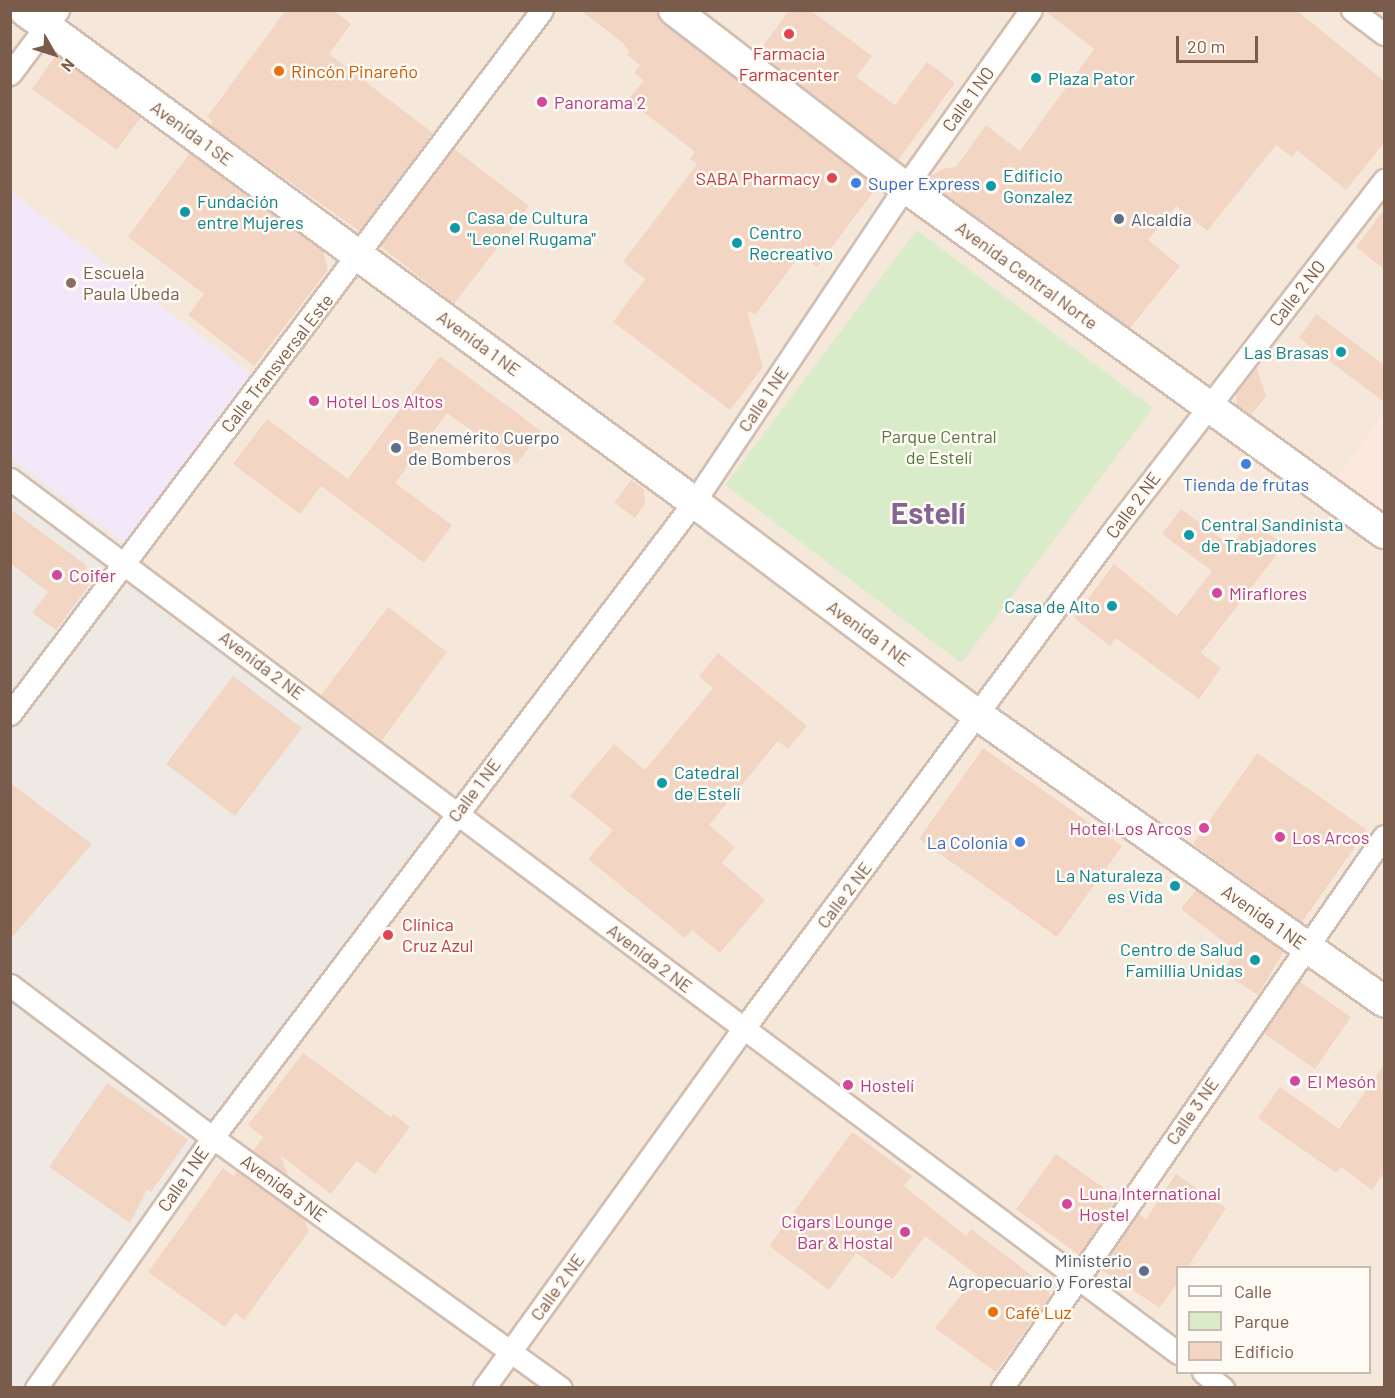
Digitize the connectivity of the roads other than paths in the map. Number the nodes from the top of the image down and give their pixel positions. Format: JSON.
{"nodes":[{"id":1,"x":542,"y":10,"type":"edge"},
{"id":2,"x":674,"y":10,"type":"edge"},
{"id":3,"x":1031,"y":10,"type":"edge"},
{"id":4,"x":1352,"y":10,"type":"edge"},
{"id":5,"x":43,"y":16,"type":"edge"},
{"id":6,"x":1384,"y":34,"type":"edge"},
{"id":7,"x":10,"y":74,"type":"edge"},
{"id":8,"x":1384,"y":180,"type":"edge"},
{"id":9,"x":905,"y":187,"type":"junction"},
{"id":10,"x":360,"y":256,"type":"junction"},
{"id":11,"x":1209,"y":406,"type":"junction"},
{"id":12,"x":10,"y":479,"type":"edge"},
{"id":13,"x":694,"y":502,"type":"junction"},
{"id":14,"x":1384,"y":532,"type":"edge"},
{"id":15,"x":124,"y":562,"type":"junction"},
{"id":16,"x":10,"y":714,"type":"edge"},
{"id":17,"x":978,"y":716,"type":"junction"},
{"id":18,"x":457,"y":812,"type":"junction"},
{"id":19,"x":1384,"y":836,"type":"edge"},
{"id":20,"x":1306,"y":946,"type":"junction"},
{"id":21,"x":10,"y":985,"type":"edge"},
{"id":22,"x":1384,"y":1001,"type":"edge"},
{"id":23,"x":744,"y":1028,"type":"junction"},
{"id":24,"x":213,"y":1137,"type":"junction"},
{"id":25,"x":1078,"y":1278,"type":"junction"},
{"id":26,"x":511,"y":1350,"type":"junction"},
{"id":27,"x":1176,"y":1352,"type":"edge"},
{"id":28,"x":1206,"y":1374,"type":"edge"},
{"id":29,"x":36,"y":1388,"type":"edge"},
{"id":30,"x":484,"y":1388,"type":"edge"},
{"id":31,"x":561,"y":1388,"type":"edge"},
{"id":32,"x":1002,"y":1388,"type":"edge"},
{"id":33,"x":1223,"y":1388,"type":"edge"}],
"edges":[{"from":1,"to":10,"type":"street","name":"Calle Transversal Este"},
{"from":2,"to":9,"type":"street","name":"Avenida Central Norte"},
{"from":3,"to":9,"type":"street","name":"Calle 1 NO"},
{"from":4,"to":6,"type":"street"},
{"from":5,"to":7,"type":"street"},
{"from":5,"to":10,"type":"street","name":"Avenida 1 SE"},
{"from":8,"to":11,"type":"street","name":"Calle 2 NO"},
{"from":9,"to":11,"type":"street","name":"Avenida Central Norte"},
{"from":9,"to":13,"type":"street","name":"Calle 1 NE"},
{"from":10,"to":13,"type":"street","name":"Avenida 1 NE"},
{"from":10,"to":15,"type":"street","name":"Calle Transversal Este"},
{"from":11,"to":14,"type":"street","name":"Avenida Central Norte"},
{"from":11,"to":17,"type":"street","name":"Calle 2 NE"},
{"from":12,"to":15,"type":"street","name":"Avenida 2 NE"},
{"from":13,"to":17,"type":"street","name":"Avenida 1 NE"},
{"from":13,"to":18,"type":"street","name":"Calle 1 NE"},
{"from":15,"to":16,"type":"street","name":"Calle Transversal Este"},
{"from":15,"to":18,"type":"street","name":"Avenida 2 NE"},
{"from":17,"to":20,"type":"street","name":"Avenida 1 NE"},
{"from":17,"to":23,"type":"street","name":"Calle 2 NE"},
{"from":18,"to":23,"type":"street","name":"Avenida 2 NE"},
{"from":18,"to":24,"type":"street","name":"Calle 1 NE"},
{"from":19,"to":20,"type":"street","name":"Calle 3 NE"},
{"from":20,"to":22,"type":"street","name":"Avenida 1 NE"},
{"from":20,"to":25,"type":"street","name":"Calle 3 NE"},
{"from":21,"to":24,"type":"street","name":"Avenida 3 NE"},
{"from":23,"to":25,"type":"street","name":"Avenida 2 NE"},
{"from":23,"to":26,"type":"street","name":"Calle 2 NE"},
{"from":24,"to":26,"type":"street","name":"Avenida 3 NE"},
{"from":24,"to":29,"type":"street","name":"Calle 1 NE"},
{"from":25,"to":27,"type":"street","name":"Avenida 2 NE"},
{"from":25,"to":32,"type":"street","name":"Calle 3 NE"},
{"from":26,"to":30,"type":"street","name":"Calle 2 NE"},
{"from":26,"to":31,"type":"street","name":"Avenida 3 NE"},
{"from":28,"to":33,"type":"street"}]}
